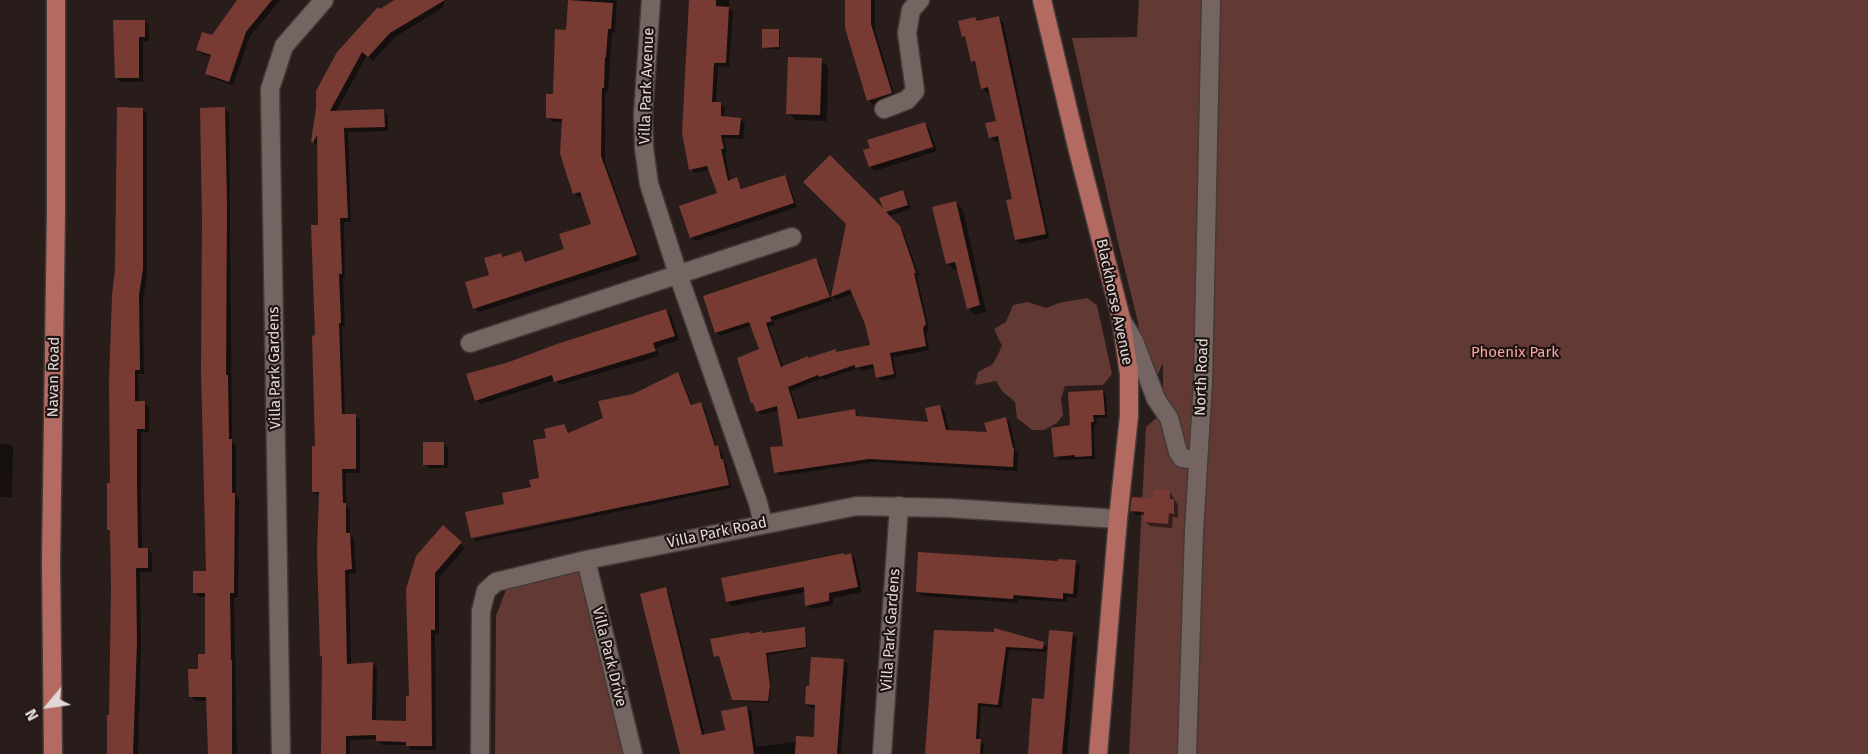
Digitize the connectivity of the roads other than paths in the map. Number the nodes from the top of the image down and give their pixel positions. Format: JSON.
{"nodes":[{"id":1,"x":56,"y":0,"type":"edge"},
{"id":2,"x":324,"y":0,"type":"edge"},
{"id":3,"x":651,"y":0,"type":"edge"},
{"id":4,"x":920,"y":0,"type":"edge"},
{"id":5,"x":1042,"y":0,"type":"edge"},
{"id":6,"x":1211,"y":0,"type":"edge"},
{"id":7,"x":884,"y":109,"type":"dead end"},
{"id":8,"x":792,"y":237,"type":"dead end"},
{"id":9,"x":678,"y":274,"type":"junction"},
{"id":10,"x":1120,"y":318,"type":"junction"},
{"id":11,"x":470,"y":343,"type":"dead end"},
{"id":12,"x":1130,"y":393,"type":"junction"},
{"id":13,"x":1156,"y":399,"type":"junction"},
{"id":14,"x":1198,"y":460,"type":"junction"},
{"id":15,"x":899,"y":506,"type":"junction"},
{"id":16,"x":1118,"y":519,"type":"junction"},
{"id":17,"x":763,"y":523,"type":"junction"},
{"id":18,"x":586,"y":560,"type":"junction"},
{"id":19,"x":53,"y":754,"type":"edge"},
{"id":20,"x":281,"y":754,"type":"edge"},
{"id":21,"x":480,"y":754,"type":"edge"},
{"id":22,"x":633,"y":754,"type":"edge"},
{"id":23,"x":882,"y":754,"type":"edge"},
{"id":24,"x":1098,"y":754,"type":"edge"},
{"id":25,"x":1187,"y":754,"type":"edge"}],
"edges":[{"from":1,"to":19,"type":"main road","name":"Navan Road"},
{"from":2,"to":20,"type":"street","name":"Villa Park Gardens"},
{"from":3,"to":9,"type":"street","name":"Villa Park Avenue"},
{"from":4,"to":7,"type":"street"},
{"from":5,"to":10,"type":"main road","name":"Blackhorse Avenue"},
{"from":6,"to":14,"type":"street","name":"North Road"},
{"from":8,"to":9,"type":"street"},
{"from":9,"to":11,"type":"street"},
{"from":9,"to":17,"type":"street","name":"Villa Park Avenue"},
{"from":10,"to":12,"type":"main road","name":"Blackhorse Avenue"},
{"from":10,"to":13,"type":"street"},
{"from":12,"to":13,"type":"street"},
{"from":12,"to":16,"type":"main road","name":"Blackhorse Avenue"},
{"from":13,"to":14,"type":"street"},
{"from":14,"to":25,"type":"street","name":"North Road"},
{"from":15,"to":16,"type":"street","name":"Villa Park Road"},
{"from":15,"to":17,"type":"street","name":"Villa Park Road"},
{"from":15,"to":23,"type":"street","name":"Villa Park Gardens"},
{"from":16,"to":24,"type":"main road","name":"Blackhorse Avenue"},
{"from":17,"to":18,"type":"street","name":"Villa Park Road"},
{"from":18,"to":21,"type":"street","name":"Villa Park Road"},
{"from":18,"to":22,"type":"street","name":"Villa Park Drive"}]}
